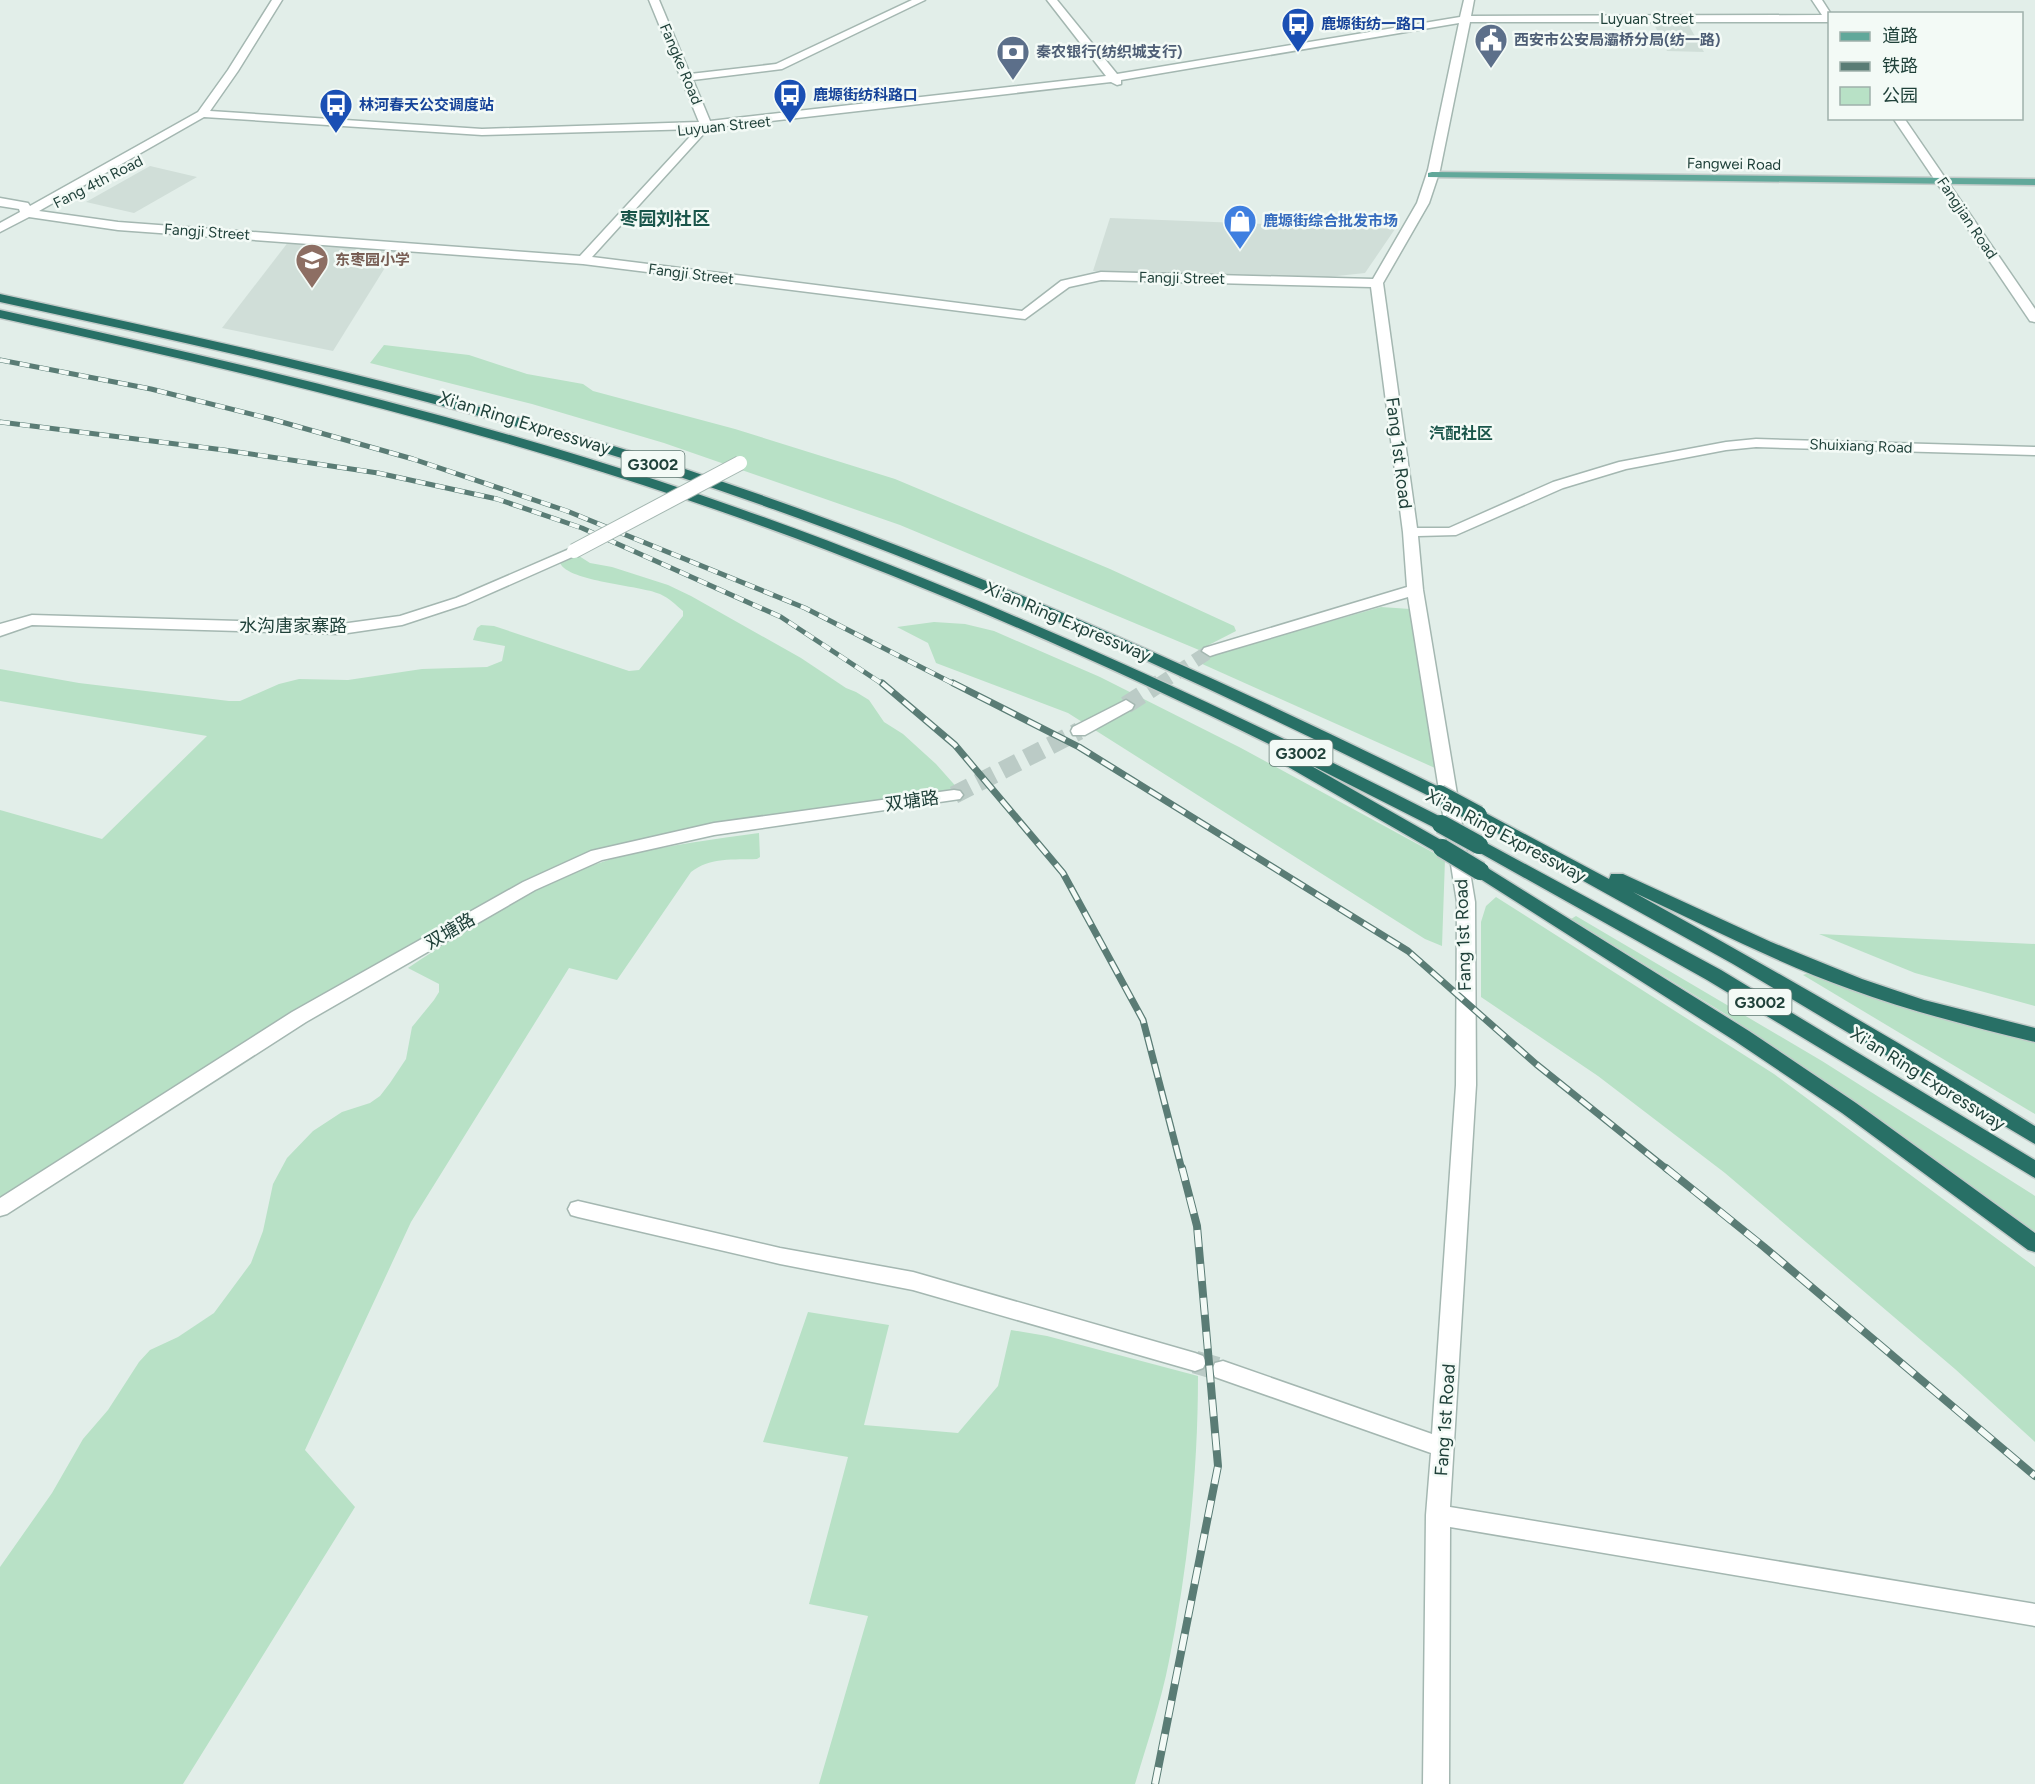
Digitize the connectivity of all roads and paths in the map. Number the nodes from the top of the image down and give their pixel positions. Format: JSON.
{"nodes":[{"id":1,"x":277,"y":0,"type":"edge"},
{"id":2,"x":288,"y":0,"type":"edge"},
{"id":3,"x":654,"y":0,"type":"edge"},
{"id":4,"x":920,"y":0,"type":"edge"},
{"id":5,"x":1052,"y":0,"type":"edge"},
{"id":6,"x":1469,"y":0,"type":"edge"},
{"id":7,"x":1817,"y":0,"type":"edge"},
{"id":8,"x":1828,"y":17,"type":"edge"},
{"id":9,"x":1465,"y":19,"type":"junction"},
{"id":10,"x":1828,"y":19,"type":"edge"},
{"id":11,"x":686,"y":78,"type":"junction"},
{"id":12,"x":1115,"y":80,"type":"junction"},
{"id":13,"x":206,"y":117,"type":"junction"},
{"id":14,"x":1899,"y":120,"type":"edge"},
{"id":15,"x":704,"y":128,"type":"junction"},
{"id":16,"x":1433,"y":173,"type":"junction"},
{"id":17,"x":2035,"y":175,"type":"edge"},
{"id":18,"x":1939,"y":178,"type":"junction"},
{"id":19,"x":2035,"y":182,"type":"edge"},
{"id":20,"x":0,"y":202,"type":"edge"},
{"id":21,"x":27,"y":213,"type":"junction"},
{"id":22,"x":0,"y":228,"type":"edge"},
{"id":23,"x":583,"y":260,"type":"junction"},
{"id":24,"x":1377,"y":283,"type":"junction"},
{"id":25,"x":0,"y":298,"type":"edge"},
{"id":26,"x":0,"y":314,"type":"edge"},
{"id":27,"x":2035,"y":318,"type":"edge"},
{"id":28,"x":2035,"y":452,"type":"edge"},
{"id":29,"x":1688,"y":453,"type":"junction"},
{"id":30,"x":2035,"y":461,"type":"edge"},
{"id":31,"x":740,"y":463,"type":"dead end"},
{"id":32,"x":1410,"y":532,"type":"junction"},
{"id":33,"x":1415,"y":590,"type":"junction"},
{"id":34,"x":0,"y":631,"type":"edge"},
{"id":35,"x":1210,"y":651,"type":"tunnel mouth"},
{"id":36,"x":1161,"y":685,"type":"junction"},
{"id":37,"x":1126,"y":705,"type":"tunnel mouth"},
{"id":38,"x":1079,"y":731,"type":"tunnel mouth"},
{"id":39,"x":954,"y":795,"type":"tunnel mouth"},
{"id":40,"x":1505,"y":829,"type":"junction"},
{"id":41,"x":2035,"y":1035,"type":"edge"},
{"id":42,"x":2035,"y":1137,"type":"edge"},
{"id":43,"x":2035,"y":1170,"type":"edge"},
{"id":44,"x":0,"y":1208,"type":"edge"},
{"id":45,"x":578,"y":1209,"type":"dead end"},
{"id":46,"x":2035,"y":1244,"type":"edge"},
{"id":47,"x":1196,"y":1362,"type":"tunnel mouth"},
{"id":48,"x":1223,"y":1370,"type":"tunnel mouth"},
{"id":49,"x":1443,"y":1448,"type":"junction"},
{"id":50,"x":1438,"y":1515,"type":"junction"},
{"id":51,"x":2035,"y":1615,"type":"edge"},
{"id":52,"x":1436,"y":1784,"type":"edge"}],
"edges":[{"from":1,"to":13,"type":"street","name":"Fang 4th Road"},
{"from":2,"to":13,"type":"street","name":"Fang 4th Road"},
{"from":3,"to":11,"type":"street","name":"Fangke Road"},
{"from":4,"to":11,"type":"street"},
{"from":5,"to":12,"type":"street"},
{"from":6,"to":9,"type":"street"},
{"from":7,"to":8,"type":"street"},
{"from":9,"to":10,"type":"street","name":"Luyuan Street"},
{"from":9,"to":12,"type":"street","name":"Luyuan Street"},
{"from":9,"to":16,"type":"street"},
{"from":11,"to":15,"type":"street","name":"Fangke Road"},
{"from":12,"to":15,"type":"street","name":"Luyuan Street"},
{"from":13,"to":15,"type":"street","name":"Luyuan Street"},
{"from":13,"to":21,"type":"street","name":"Fang 4th Road"},
{"from":13,"to":21,"type":"street","name":"Fang 4th Road"},
{"from":14,"to":18,"type":"street","name":"Fangjian Road"},
{"from":15,"to":23,"type":"street","name":"Fangke Road"},
{"from":16,"to":18,"type":"main road","name":"Fangwei Road"},
{"from":16,"to":24,"type":"street"},
{"from":17,"to":18,"type":"main road","name":"Fangwei Road"},
{"from":18,"to":19,"type":"main road","name":"Fangwei Road"},
{"from":18,"to":27,"type":"street","name":"Fangjian Road"},
{"from":20,"to":21,"type":"street","name":"Fangji Street"},
{"from":21,"to":22,"type":"street"},
{"from":21,"to":23,"type":"street","name":"Fangji Street"},
{"from":23,"to":24,"type":"street","name":"Fangji Street"},
{"from":24,"to":32,"type":"street","name":"Fang 1st Road"},
{"from":25,"to":40,"type":"highway","name":"Xi'an Ring Expressway","number":"G3002","bridge":true},
{"from":26,"to":36,"type":"highway","name":"Xi'an Ring Expressway","number":"G3002"},
{"from":28,"to":29,"type":"street","name":"Shuixiang Road"},
{"from":29,"to":30,"type":"street","name":"Shuixiang Road"},
{"from":29,"to":32,"type":"street","name":"Shuixiang Road"},
{"from":31,"to":34,"type":"street","name":"水沟唐家寨路","bridge":true},
{"from":32,"to":33,"type":"street","name":"Fang 1st Road"},
{"from":33,"to":35,"type":"street"},
{"from":33,"to":49,"type":"street","name":"Fang 1st Road"},
{"from":36,"to":43,"type":"highway","name":"Xi'an Ring Expressway","number":"G3002","bridge":true},
{"from":36,"to":46,"type":"highway","bridge":true},
{"from":37,"to":38,"type":"street"},
{"from":39,"to":44,"type":"street","name":"双塘路"},
{"from":40,"to":41,"type":"highway"},
{"from":40,"to":42,"type":"highway","name":"Xi'an Ring Expressway","number":"G3002"},
{"from":45,"to":47,"type":"street"},
{"from":48,"to":49,"type":"street"},
{"from":49,"to":50,"type":"street","name":"Fang 1st Road"},
{"from":50,"to":51,"type":"street"},
{"from":50,"to":52,"type":"street","name":"Fang 1st Road"}]}
